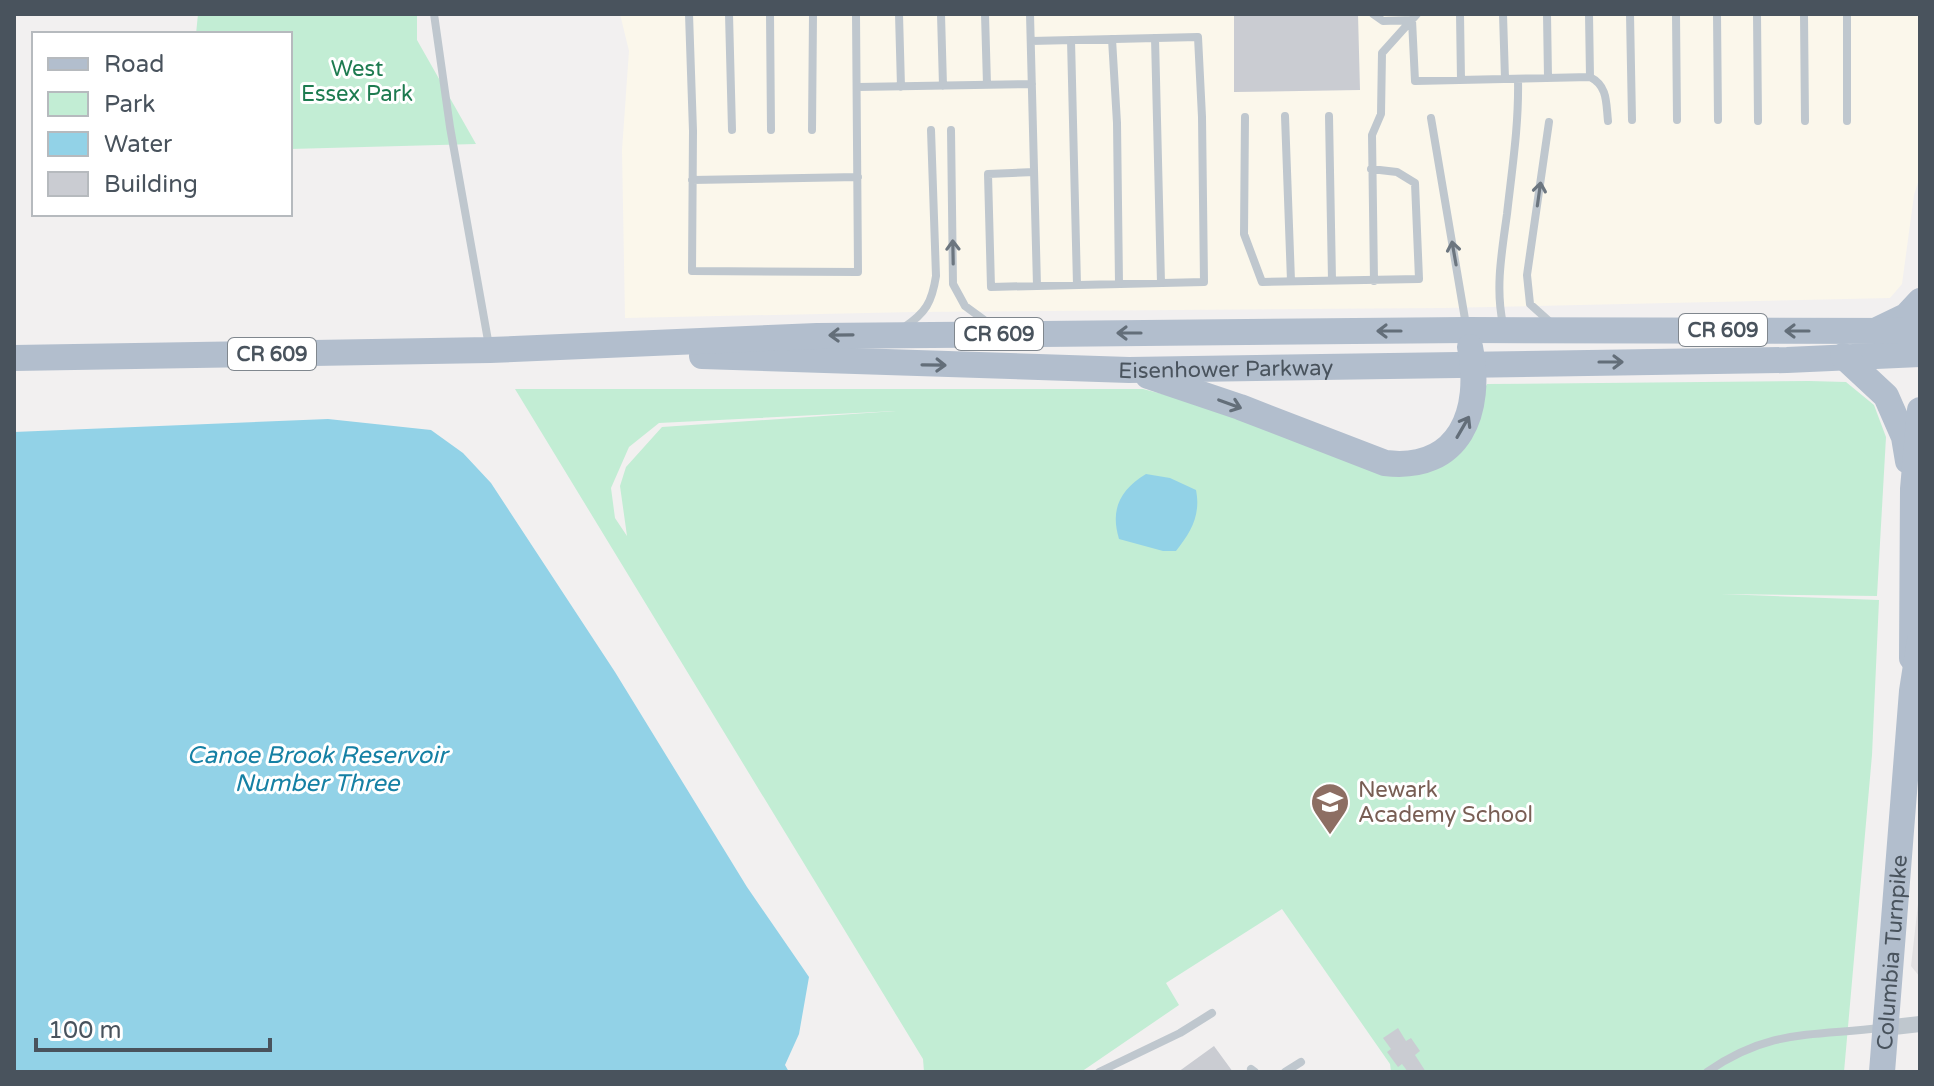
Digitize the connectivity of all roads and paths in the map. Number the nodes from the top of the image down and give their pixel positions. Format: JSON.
{"nodes":[{"id":1,"x":434,"y":14,"type":"edge"},
{"id":2,"x":689,"y":14,"type":"edge"},
{"id":3,"x":729,"y":14,"type":"edge"},
{"id":4,"x":770,"y":14,"type":"edge"},
{"id":5,"x":813,"y":14,"type":"edge"},
{"id":6,"x":856,"y":14,"type":"edge"},
{"id":7,"x":899,"y":14,"type":"edge"},
{"id":8,"x":941,"y":14,"type":"edge"},
{"id":9,"x":985,"y":14,"type":"edge"},
{"id":10,"x":1030,"y":14,"type":"edge"},
{"id":11,"x":1373,"y":14,"type":"edge"},
{"id":12,"x":1460,"y":14,"type":"edge"},
{"id":13,"x":1503,"y":14,"type":"edge"},
{"id":14,"x":1547,"y":14,"type":"edge"},
{"id":15,"x":1589,"y":14,"type":"edge"},
{"id":16,"x":1630,"y":14,"type":"edge"},
{"id":17,"x":1676,"y":14,"type":"edge"},
{"id":18,"x":1717,"y":14,"type":"edge"},
{"id":19,"x":1757,"y":14,"type":"edge"},
{"id":20,"x":1804,"y":14,"type":"edge"},
{"id":21,"x":1847,"y":14,"type":"edge"},
{"id":22,"x":1414,"y":17,"type":"edge"},
{"id":23,"x":1155,"y":38,"type":"junction"},
{"id":24,"x":1112,"y":39,"type":"junction"},
{"id":25,"x":1071,"y":40,"type":"junction"},
{"id":26,"x":1031,"y":41,"type":"junction"},
{"id":27,"x":1590,"y":77,"type":"junction"},
{"id":28,"x":1548,"y":78,"type":"junction"},
{"id":29,"x":1505,"y":79,"type":"junction"},
{"id":30,"x":1518,"y":79,"type":"junction"},
{"id":31,"x":1461,"y":80,"type":"junction"},
{"id":32,"x":1032,"y":84,"type":"junction"},
{"id":33,"x":987,"y":85,"type":"junction"},
{"id":34,"x":943,"y":86,"type":"junction"},
{"id":35,"x":858,"y":87,"type":"junction"},
{"id":36,"x":901,"y":87,"type":"junction"},
{"id":37,"x":1285,"y":116,"type":"dead end"},
{"id":38,"x":1329,"y":116,"type":"dead end"},
{"id":39,"x":1245,"y":117,"type":"dead end"},
{"id":40,"x":1431,"y":118,"type":"dead end"},
{"id":41,"x":1632,"y":120,"type":"dead end"},
{"id":42,"x":1677,"y":120,"type":"dead end"},
{"id":43,"x":1718,"y":120,"type":"dead end"},
{"id":44,"x":1608,"y":121,"type":"dead end"},
{"id":45,"x":1758,"y":121,"type":"dead end"},
{"id":46,"x":1805,"y":121,"type":"dead end"},
{"id":47,"x":1847,"y":121,"type":"dead end"},
{"id":48,"x":1549,"y":122,"type":"dead end"},
{"id":49,"x":732,"y":130,"type":"dead end"},
{"id":50,"x":771,"y":130,"type":"dead end"},
{"id":51,"x":812,"y":130,"type":"dead end"},
{"id":52,"x":931,"y":130,"type":"dead end"},
{"id":53,"x":951,"y":130,"type":"dead end"},
{"id":54,"x":1371,"y":169,"type":"junction"},
{"id":55,"x":1034,"y":172,"type":"junction"},
{"id":56,"x":858,"y":177,"type":"junction"},
{"id":57,"x":692,"y":180,"type":"junction"},
{"id":58,"x":1332,"y":280,"type":"junction"},
{"id":59,"x":1291,"y":281,"type":"junction"},
{"id":60,"x":1374,"y":281,"type":"junction"},
{"id":61,"x":1161,"y":283,"type":"junction"},
{"id":62,"x":1119,"y":284,"type":"junction"},
{"id":63,"x":1077,"y":285,"type":"junction"},
{"id":64,"x":1037,"y":286,"type":"junction"},
{"id":65,"x":1920,"y":301,"type":"edge"},
{"id":66,"x":1467,"y":330,"type":"junction"},
{"id":67,"x":1571,"y":330,"type":"junction"},
{"id":68,"x":1875,"y":331,"type":"junction"},
{"id":69,"x":1920,"y":331,"type":"edge"},
{"id":70,"x":1005,"y":334,"type":"junction"},
{"id":71,"x":1506,"y":334,"type":"junction"},
{"id":72,"x":893,"y":335,"type":"junction"},
{"id":73,"x":531,"y":349,"type":"junction"},
{"id":74,"x":490,"y":350,"type":"junction"},
{"id":75,"x":1920,"y":354,"type":"edge"},
{"id":76,"x":1843,"y":356,"type":"junction"},
{"id":77,"x":14,"y":358,"type":"edge"},
{"id":78,"x":1473,"y":363,"type":"junction"},
{"id":79,"x":1129,"y":370,"type":"junction"},
{"id":80,"x":1920,"y":410,"type":"edge"},
{"id":81,"x":1913,"y":489,"type":"junction"},
{"id":82,"x":1920,"y":640,"type":"edge"},
{"id":83,"x":1912,"y":691,"type":"junction"},
{"id":84,"x":1212,"y":1013,"type":"dead end"},
{"id":85,"x":1920,"y":1024,"type":"edge"},
{"id":86,"x":1885,"y":1028,"type":"junction"},
{"id":87,"x":1301,"y":1062,"type":"dead end"},
{"id":88,"x":1099,"y":1072,"type":"edge"},
{"id":89,"x":1285,"y":1072,"type":"edge"},
{"id":90,"x":1707,"y":1072,"type":"edge"},
{"id":91,"x":1882,"y":1072,"type":"edge"}],
"edges":[{"from":1,"to":74,"type":"lane"},
{"from":2,"to":57,"type":"lane"},
{"from":3,"to":49,"type":"lane"},
{"from":4,"to":50,"type":"lane"},
{"from":5,"to":51,"type":"lane"},
{"from":6,"to":35,"type":"lane"},
{"from":7,"to":36,"type":"lane"},
{"from":8,"to":34,"type":"lane"},
{"from":9,"to":33,"type":"lane"},
{"from":10,"to":26,"type":"lane"},
{"from":11,"to":22,"type":"lane"},
{"from":12,"to":31,"type":"lane"},
{"from":13,"to":29,"type":"lane"},
{"from":14,"to":28,"type":"lane"},
{"from":15,"to":27,"type":"lane"},
{"from":16,"to":41,"type":"lane"},
{"from":17,"to":42,"type":"lane"},
{"from":18,"to":43,"type":"lane"},
{"from":19,"to":45,"type":"lane"},
{"from":20,"to":46,"type":"lane"},
{"from":21,"to":47,"type":"lane"},
{"from":22,"to":31,"type":"lane"},
{"from":22,"to":54,"type":"lane"},
{"from":23,"to":24,"type":"lane"},
{"from":23,"to":61,"type":"lane"},
{"from":23,"to":61,"type":"lane"},
{"from":24,"to":25,"type":"lane"},
{"from":24,"to":62,"type":"lane"},
{"from":25,"to":26,"type":"lane"},
{"from":25,"to":63,"type":"lane"},
{"from":26,"to":32,"type":"lane"},
{"from":27,"to":28,"type":"lane"},
{"from":27,"to":44,"type":"lane"},
{"from":28,"to":30,"type":"lane"},
{"from":29,"to":30,"type":"lane"},
{"from":29,"to":31,"type":"lane"},
{"from":30,"to":71,"type":"lane"},
{"from":32,"to":33,"type":"lane"},
{"from":32,"to":55,"type":"lane"},
{"from":33,"to":34,"type":"lane"},
{"from":34,"to":36,"type":"lane"},
{"from":35,"to":36,"type":"lane"},
{"from":35,"to":56,"type":"lane"},
{"from":37,"to":59,"type":"lane"},
{"from":38,"to":58,"type":"lane"},
{"from":39,"to":59,"type":"lane"},
{"from":66,"to":40,"type":"lane","one_way":true},
{"from":67,"to":48,"type":"lane","one_way":true},
{"from":52,"to":72,"type":"lane"},
{"from":70,"to":53,"type":"lane","one_way":true},
{"from":54,"to":60,"type":"lane"},
{"from":54,"to":60,"type":"lane"},
{"from":55,"to":64,"type":"lane"},
{"from":55,"to":64,"type":"lane"},
{"from":56,"to":57,"type":"lane"},
{"from":56,"to":57,"type":"lane"},
{"from":58,"to":59,"type":"lane"},
{"from":58,"to":60,"type":"lane"},
{"from":61,"to":62,"type":"lane"},
{"from":62,"to":63,"type":"lane"},
{"from":63,"to":64,"type":"lane"},
{"from":65,"to":68,"type":"main road"},
{"from":66,"to":70,"type":"main road","name":"Eisenhower Parkway","number":"CR 609","one_way":true},
{"from":66,"to":71,"type":"main road","name":"Eisenhower Parkway","number":"CR 609"},
{"from":66,"to":78,"type":"main road"},
{"from":68,"to":67,"type":"main road","name":"Eisenhower Parkway","number":"CR 609","one_way":true},
{"from":67,"to":71,"type":"main road","name":"Eisenhower Parkway","number":"CR 609"},
{"from":68,"to":69,"type":"main road","name":"Eisenhower Parkway","number":"CR 609"},
{"from":70,"to":72,"type":"main road","name":"Eisenhower Parkway","number":"CR 609"},
{"from":72,"to":73,"type":"main road","name":"Eisenhower Parkway","number":"CR 609","one_way":true},
{"from":73,"to":74,"type":"main road","name":"Eisenhower Parkway","number":"CR 609"},
{"from":73,"to":79,"type":"main road","name":"Eisenhower Parkway","number":"CR 609","one_way":true},
{"from":74,"to":77,"type":"main road","name":"Eisenhower Parkway","number":"CR 609"},
{"from":75,"to":76,"type":"main road","name":"Eisenhower Parkway","number":"CR 609"},
{"from":78,"to":76,"type":"main road","name":"Eisenhower Parkway","number":"CR 609","one_way":true},
{"from":76,"to":81,"type":"main road"},
{"from":78,"to":79,"type":"main road","name":"Eisenhower Parkway","number":"CR 609"},
{"from":79,"to":78,"type":"main road","one_way":true},
{"from":80,"to":81,"type":"main road","name":"Columbia Turnpike"},
{"from":81,"to":83,"type":"main road","name":"Columbia Turnpike"},
{"from":82,"to":83,"type":"main road","name":"Columbia Turnpike"},
{"from":83,"to":86,"type":"main road","name":"Columbia Turnpike"},
{"from":84,"to":88,"type":"lane"},
{"from":85,"to":86,"type":"street"},
{"from":86,"to":90,"type":"lane"},
{"from":86,"to":91,"type":"main road","name":"Columbia Turnpike"},
{"from":87,"to":89,"type":"lane"}]}
